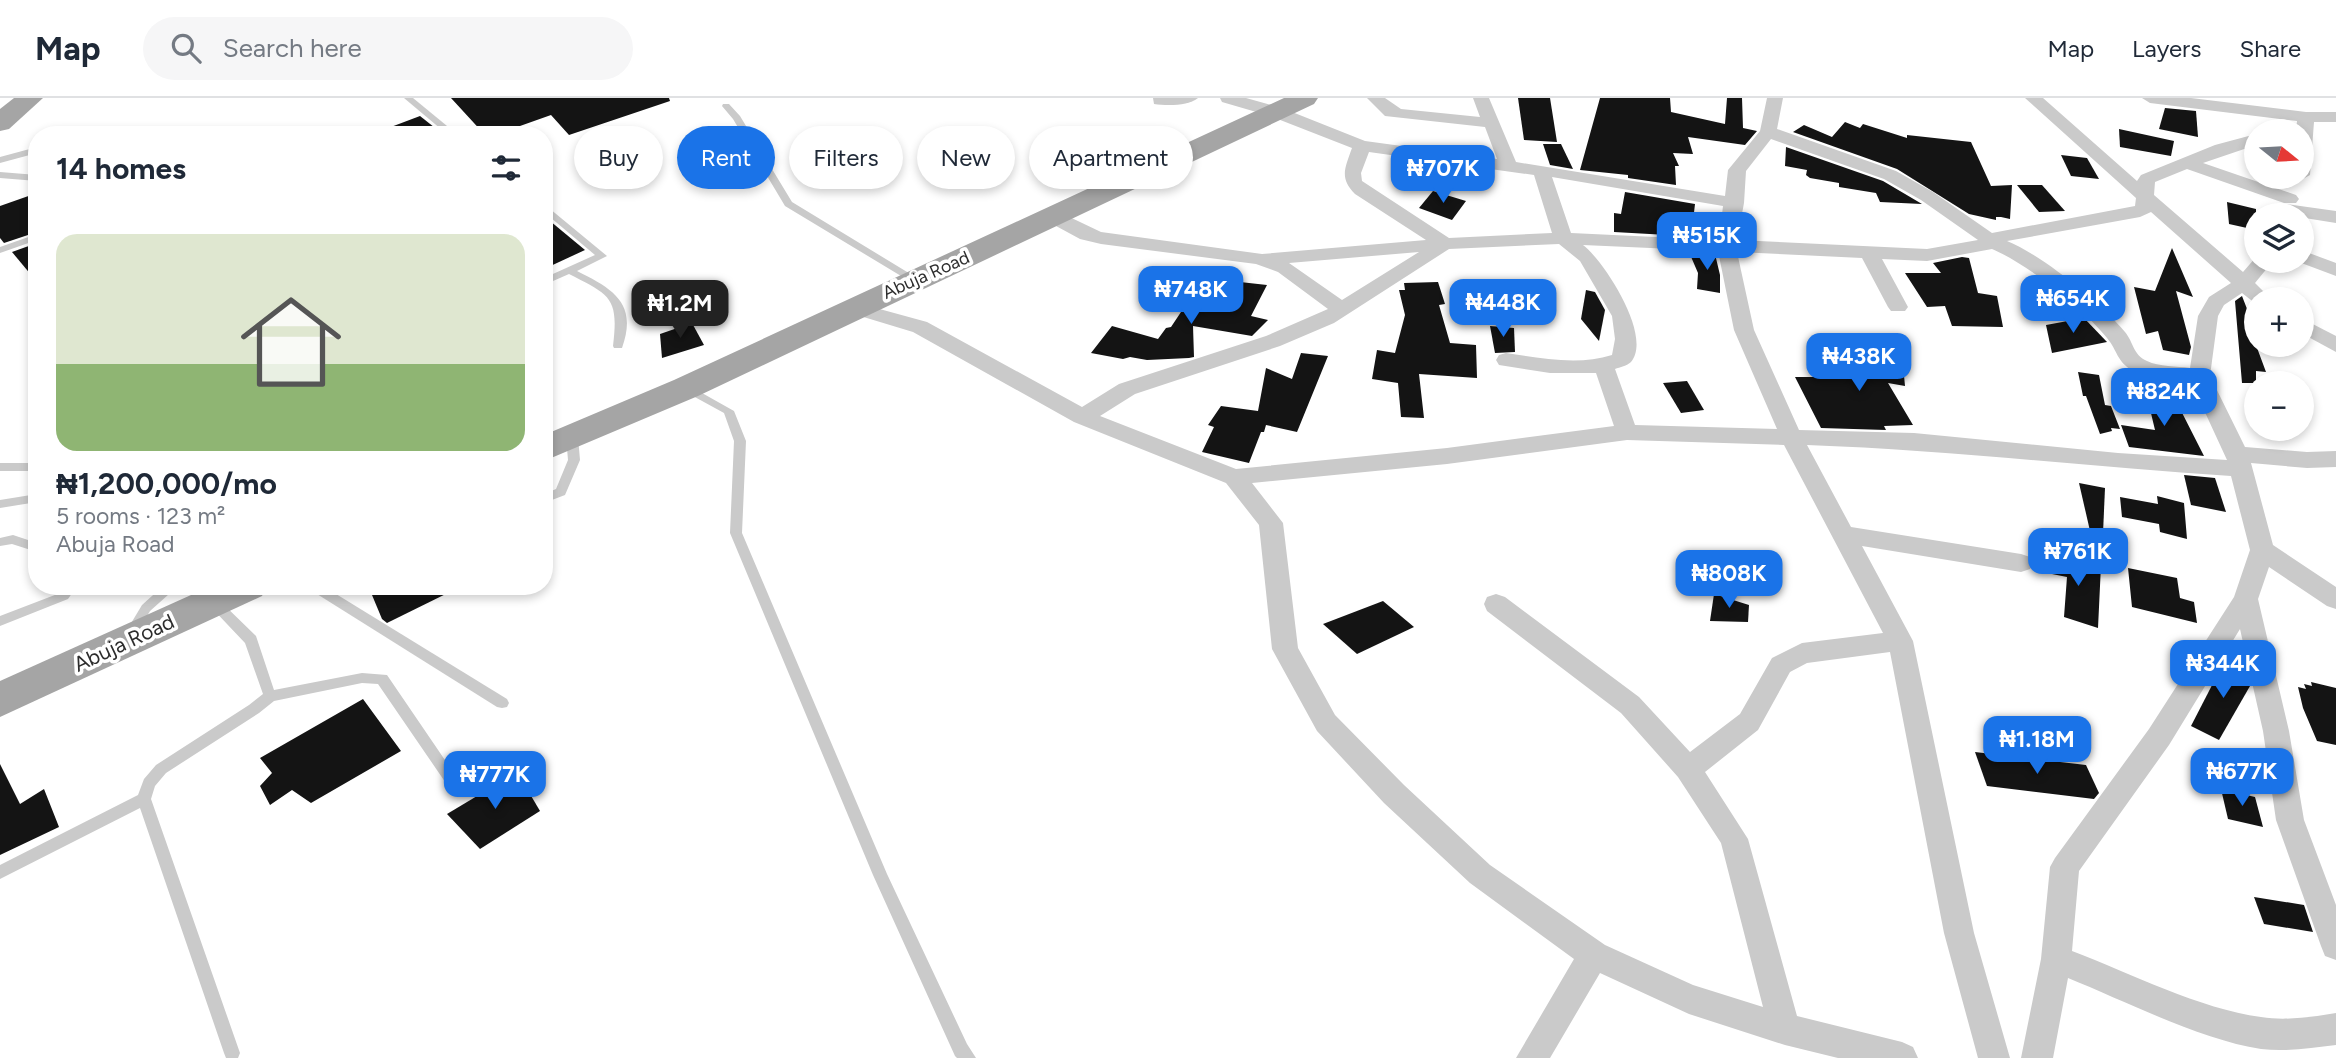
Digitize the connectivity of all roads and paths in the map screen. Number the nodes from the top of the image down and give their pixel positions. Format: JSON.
{"nodes":[{"id":1,"x":30,"y":98,"type":"edge"},
{"id":2,"x":408,"y":98,"type":"edge"},
{"id":3,"x":1190,"y":98,"type":"edge"},
{"id":4,"x":1228,"y":98,"type":"edge"},
{"id":5,"x":1305,"y":98,"type":"edge"},
{"id":6,"x":1375,"y":98,"type":"edge"},
{"id":7,"x":1481,"y":98,"type":"edge"},
{"id":8,"x":1775,"y":98,"type":"edge"},
{"id":9,"x":2033,"y":98,"type":"edge"},
{"id":10,"x":2150,"y":98,"type":"edge"},
{"id":11,"x":1160,"y":100,"type":"dead end"},
{"id":12,"x":2196,"y":100,"type":"edge"},
{"id":13,"x":726,"y":106,"type":"dead end"},
{"id":14,"x":1276,"y":112,"type":"junction"},
{"id":15,"x":2306,"y":117,"type":"junction"},
{"id":16,"x":2336,"y":117,"type":"edge"},
{"id":17,"x":2303,"y":119,"type":"edge"},
{"id":18,"x":0,"y":123,"type":"edge"},
{"id":19,"x":1493,"y":123,"type":"junction"},
{"id":20,"x":443,"y":126,"type":"edge"},
{"id":21,"x":1768,"y":132,"type":"junction"},
{"id":22,"x":2244,"y":142,"type":"edge"},
{"id":23,"x":1362,"y":146,"type":"junction"},
{"id":24,"x":28,"y":152,"type":"edge"},
{"id":25,"x":0,"y":160,"type":"edge"},
{"id":26,"x":2189,"y":164,"type":"junction"},
{"id":27,"x":1509,"y":166,"type":"junction"},
{"id":28,"x":1541,"y":170,"type":"junction"},
{"id":29,"x":0,"y":175,"type":"edge"},
{"id":30,"x":28,"y":177,"type":"edge"},
{"id":31,"x":2146,"y":197,"type":"junction"},
{"id":32,"x":1735,"y":203,"type":"junction"},
{"id":33,"x":2275,"y":203,"type":"edge"},
{"id":34,"x":2314,"y":213,"type":"edge"},
{"id":35,"x":553,"y":214,"type":"edge"},
{"id":36,"x":1052,"y":216,"type":"junction"},
{"id":37,"x":2336,"y":217,"type":"edge"},
{"id":38,"x":1563,"y":238,"type":"junction"},
{"id":39,"x":28,"y":240,"type":"edge"},
{"id":40,"x":1994,"y":243,"type":"junction"},
{"id":41,"x":1445,"y":244,"type":"junction"},
{"id":42,"x":1727,"y":248,"type":"junction"},
{"id":43,"x":0,"y":250,"type":"edge"},
{"id":44,"x":1869,"y":253,"type":"junction"},
{"id":45,"x":1258,"y":259,"type":"junction"},
{"id":46,"x":2314,"y":261,"type":"edge"},
{"id":47,"x":2336,"y":270,"type":"edge"},
{"id":48,"x":570,"y":271,"type":"junction"},
{"id":49,"x":2253,"y":273,"type":"edge"},
{"id":50,"x":553,"y":278,"type":"edge"},
{"id":51,"x":914,"y":280,"type":"junction"},
{"id":52,"x":2243,"y":284,"type":"junction"},
{"id":53,"x":2247,"y":287,"type":"edge"},
{"id":54,"x":1898,"y":307,"type":"dead end"},
{"id":55,"x":854,"y":308,"type":"junction"},
{"id":56,"x":1342,"y":310,"type":"junction"},
{"id":57,"x":2314,"y":332,"type":"edge"},
{"id":58,"x":618,"y":345,"type":"dead end"},
{"id":59,"x":2336,"y":345,"type":"edge"},
{"id":60,"x":1506,"y":360,"type":"dead end"},
{"id":61,"x":1604,"y":366,"type":"junction"},
{"id":62,"x":2199,"y":376,"type":"junction"},
{"id":63,"x":686,"y":388,"type":"junction"},
{"id":64,"x":1082,"y":417,"type":"junction"},
{"id":65,"x":1627,"y":432,"type":"junction"},
{"id":66,"x":1792,"y":438,"type":"junction"},
{"id":67,"x":558,"y":443,"type":"edge"},
{"id":68,"x":2336,"y":459,"type":"edge"},
{"id":69,"x":2239,"y":462,"type":"junction"},
{"id":70,"x":0,"y":467,"type":"edge"},
{"id":71,"x":28,"y":467,"type":"edge"},
{"id":72,"x":1234,"y":477,"type":"junction"},
{"id":73,"x":553,"y":495,"type":"edge"},
{"id":74,"x":28,"y":499,"type":"edge"},
{"id":75,"x":0,"y":504,"type":"edge"},
{"id":76,"x":1845,"y":535,"type":"junction"},
{"id":77,"x":0,"y":542,"type":"edge"},
{"id":78,"x":28,"y":545,"type":"edge"},
{"id":79,"x":2262,"y":550,"type":"junction"},
{"id":80,"x":2021,"y":563,"type":"dead end"},
{"id":81,"x":65,"y":595,"type":"edge"},
{"id":82,"x":161,"y":595,"type":"edge"},
{"id":83,"x":216,"y":595,"type":"edge"},
{"id":84,"x":224,"y":595,"type":"edge"},
{"id":85,"x":328,"y":595,"type":"edge"},
{"id":86,"x":2246,"y":599,"type":"junction"},
{"id":87,"x":2336,"y":599,"type":"edge"},
{"id":88,"x":1496,"y":604,"type":"dead end"},
{"id":89,"x":0,"y":621,"type":"edge"},
{"id":90,"x":1900,"y":641,"type":"junction"},
{"id":91,"x":125,"y":643,"type":"junction"},
{"id":92,"x":270,"y":696,"type":"junction"},
{"id":93,"x":0,"y":700,"type":"edge"},
{"id":94,"x":502,"y":703,"type":"dead end"},
{"id":95,"x":1688,"y":769,"type":"junction"},
{"id":96,"x":457,"y":788,"type":"dead end"},
{"id":97,"x":144,"y":799,"type":"junction"},
{"id":98,"x":0,"y":872,"type":"edge"},
{"id":99,"x":2336,"y":946,"type":"edge"},
{"id":100,"x":1594,"y":956,"type":"junction"},
{"id":101,"x":2056,"y":959,"type":"junction"},
{"id":102,"x":1785,"y":1029,"type":"junction"},
{"id":103,"x":2336,"y":1029,"type":"edge"},
{"id":104,"x":232,"y":1054,"type":"dead end"},
{"id":105,"x":968,"y":1058,"type":"edge"},
{"id":106,"x":1532,"y":1058,"type":"edge"},
{"id":107,"x":1902,"y":1058,"type":"edge"},
{"id":108,"x":1994,"y":1058,"type":"edge"},
{"id":109,"x":2037,"y":1058,"type":"edge"}],
"edges":[{"from":1,"to":18,"type":"main road"},
{"from":2,"to":20,"type":"lane"},
{"from":3,"to":11,"type":"street"},
{"from":4,"to":14,"type":"street"},
{"from":5,"to":14,"type":"main road","name":"Abuja Road"},
{"from":6,"to":19,"type":"street"},
{"from":7,"to":19,"type":"street"},
{"from":8,"to":21,"type":"street"},
{"from":9,"to":31,"type":"street"},
{"from":10,"to":12,"type":"street"},
{"from":12,"to":15,"type":"street"},
{"from":13,"to":51,"type":"lane"},
{"from":14,"to":23,"type":"street"},
{"from":14,"to":36,"type":"main road","name":"Abuja Road"},
{"from":15,"to":16,"type":"street"},
{"from":15,"to":17,"type":"street"},
{"from":19,"to":27,"type":"street"},
{"from":21,"to":32,"type":"street"},
{"from":21,"to":40,"type":"street"},
{"from":22,"to":26,"type":"street"},
{"from":23,"to":27,"type":"street"},
{"from":23,"to":41,"type":"street"},
{"from":24,"to":25,"type":"lane"},
{"from":26,"to":31,"type":"street"},
{"from":26,"to":33,"type":"street"},
{"from":27,"to":28,"type":"street"},
{"from":28,"to":32,"type":"street"},
{"from":28,"to":38,"type":"street"},
{"from":29,"to":30,"type":"lane"},
{"from":31,"to":40,"type":"street"},
{"from":31,"to":52,"type":"street"},
{"from":32,"to":42,"type":"street"},
{"from":34,"to":37,"type":"street"},
{"from":35,"to":48,"type":"lane"},
{"from":36,"to":45,"type":"street"},
{"from":36,"to":51,"type":"main road","name":"Abuja Road"},
{"from":38,"to":41,"type":"street"},
{"from":38,"to":42,"type":"street"},
{"from":38,"to":61,"type":"street"},
{"from":39,"to":43,"type":"lane"},
{"from":40,"to":44,"type":"street"},
{"from":40,"to":62,"type":"street"},
{"from":41,"to":45,"type":"street"},
{"from":41,"to":56,"type":"street"},
{"from":42,"to":44,"type":"street"},
{"from":42,"to":66,"type":"street"},
{"from":44,"to":54,"type":"street"},
{"from":45,"to":56,"type":"street"},
{"from":46,"to":47,"type":"street"},
{"from":48,"to":50,"type":"lane"},
{"from":48,"to":58,"type":"lane"},
{"from":49,"to":52,"type":"street"},
{"from":51,"to":55,"type":"main road","name":"Abuja Road"},
{"from":52,"to":53,"type":"street"},
{"from":52,"to":62,"type":"street"},
{"from":55,"to":63,"type":"main road","name":"Abuja Road"},
{"from":55,"to":64,"type":"street"},
{"from":56,"to":64,"type":"street"},
{"from":57,"to":59,"type":"street"},
{"from":60,"to":61,"type":"street"},
{"from":61,"to":65,"type":"street"},
{"from":62,"to":69,"type":"street"},
{"from":63,"to":67,"type":"main road","name":"Abuja Road"},
{"from":63,"to":105,"type":"lane"},
{"from":64,"to":72,"type":"street"},
{"from":65,"to":66,"type":"street"},
{"from":65,"to":72,"type":"street"},
{"from":66,"to":69,"type":"street"},
{"from":66,"to":76,"type":"street"},
{"from":67,"to":73,"type":"lane"},
{"from":68,"to":69,"type":"street"},
{"from":69,"to":79,"type":"street"},
{"from":70,"to":71,"type":"lane"},
{"from":72,"to":100,"type":"street"},
{"from":74,"to":75,"type":"lane"},
{"from":76,"to":80,"type":"street"},
{"from":76,"to":90,"type":"street"},
{"from":77,"to":78,"type":"lane"},
{"from":79,"to":86,"type":"street"},
{"from":79,"to":87,"type":"street"},
{"from":81,"to":89,"type":"lane"},
{"from":82,"to":91,"type":"lane"},
{"from":83,"to":91,"type":"main road","name":"Abuja Road"},
{"from":84,"to":92,"type":"lane"},
{"from":85,"to":94,"type":"lane"},
{"from":86,"to":99,"type":"street"},
{"from":86,"to":101,"type":"street"},
{"from":88,"to":95,"type":"street"},
{"from":90,"to":95,"type":"street"},
{"from":90,"to":108,"type":"street"},
{"from":91,"to":93,"type":"main road","name":"Abuja Road"},
{"from":92,"to":96,"type":"lane"},
{"from":92,"to":97,"type":"lane"},
{"from":95,"to":102,"type":"street"},
{"from":97,"to":98,"type":"lane"},
{"from":97,"to":104,"type":"lane"},
{"from":100,"to":102,"type":"street"},
{"from":100,"to":106,"type":"street"},
{"from":101,"to":103,"type":"street"},
{"from":101,"to":109,"type":"street"},
{"from":102,"to":107,"type":"street"}]}
